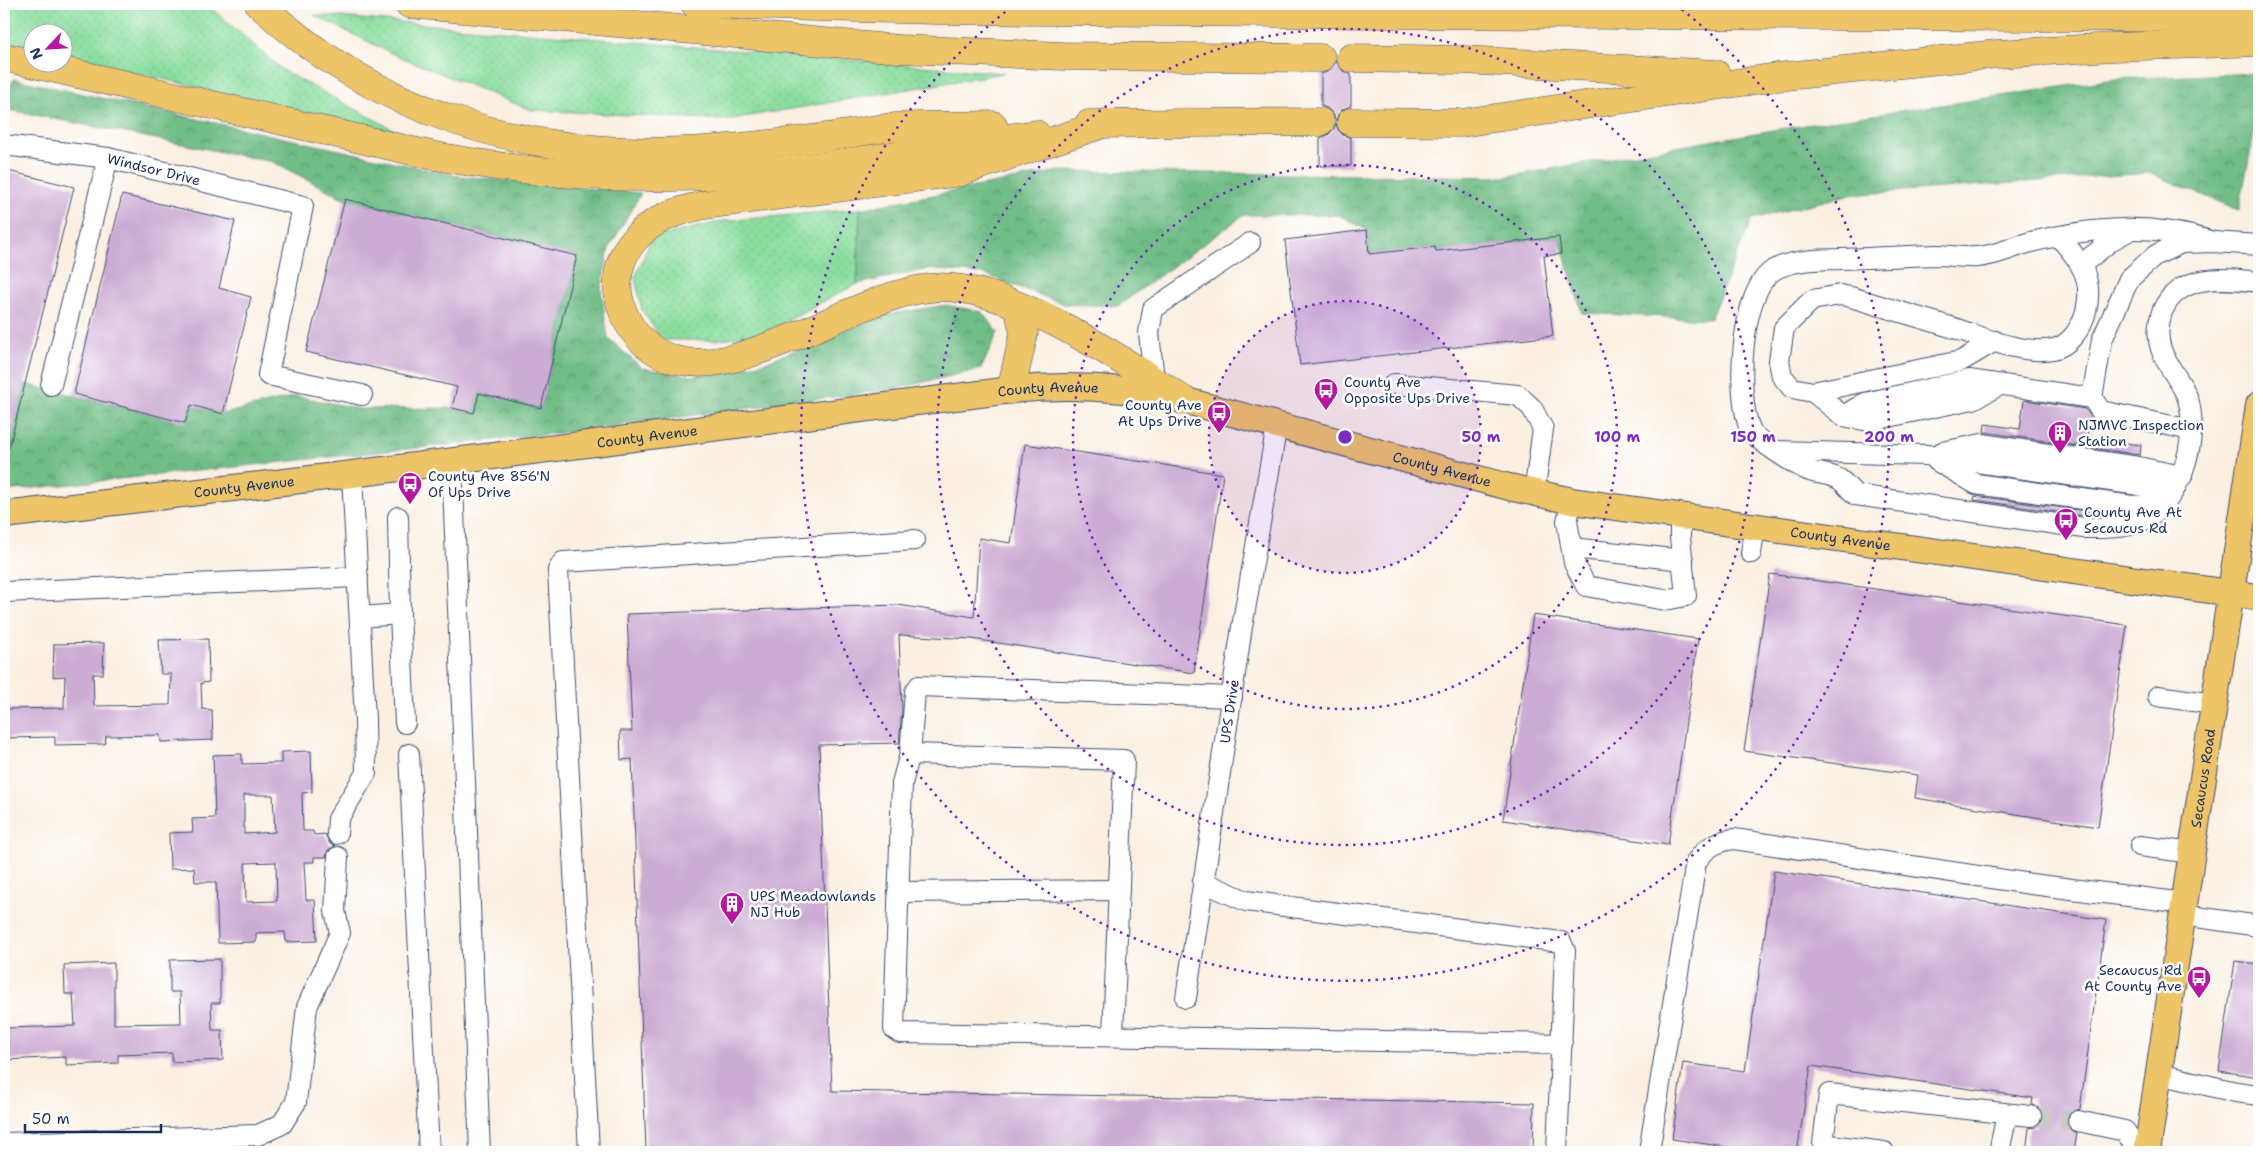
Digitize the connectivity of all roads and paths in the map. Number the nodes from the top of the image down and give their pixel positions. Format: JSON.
{"nodes":[{"id":1,"x":258,"y":4,"type":"edge"},
{"id":2,"x":409,"y":4,"type":"edge"},
{"id":3,"x":695,"y":4,"type":"edge"},
{"id":4,"x":2259,"y":18,"type":"edge"},
{"id":5,"x":2259,"y":42,"type":"edge"},
{"id":6,"x":4,"y":57,"type":"edge"},
{"id":7,"x":1321,"y":58,"type":"dead end"},
{"id":8,"x":1351,"y":58,"type":"dead end"},
{"id":9,"x":1777,"y":77,"type":"junction"},
{"id":10,"x":1320,"y":122,"type":"dead end"},
{"id":11,"x":1351,"y":122,"type":"dead end"},
{"id":12,"x":1106,"y":123,"type":"junction"},
{"id":13,"x":4,"y":145,"type":"edge"},
{"id":14,"x":108,"y":158,"type":"junction"},
{"id":15,"x":2132,"y":229,"type":"junction"},
{"id":16,"x":2060,"y":237,"type":"junction"},
{"id":17,"x":2213,"y":242,"type":"junction"},
{"id":18,"x":1250,"y":243,"type":"dead end"},
{"id":19,"x":2259,"y":245,"type":"edge"},
{"id":20,"x":2081,"y":265,"type":"junction"},
{"id":21,"x":2259,"y":282,"type":"edge"},
{"id":22,"x":1018,"y":306,"type":"junction"},
{"id":23,"x":1996,"y":341,"type":"junction"},
{"id":24,"x":1394,"y":384,"type":"dead end"},
{"id":25,"x":51,"y":385,"type":"dead end"},
{"id":26,"x":1155,"y":387,"type":"junction"},
{"id":27,"x":1011,"y":390,"type":"junction"},
{"id":28,"x":1813,"y":392,"type":"junction"},
{"id":29,"x":362,"y":395,"type":"dead end"},
{"id":30,"x":2092,"y":398,"type":"junction"},
{"id":31,"x":1185,"y":401,"type":"joint"},
{"id":32,"x":2259,"y":405,"type":"edge"},
{"id":33,"x":1277,"y":425,"type":"junction"},
{"id":34,"x":2191,"y":430,"type":"junction"},
{"id":35,"x":1776,"y":451,"type":"junction"},
{"id":36,"x":1926,"y":455,"type":"junction"},
{"id":37,"x":452,"y":461,"type":"junction"},
{"id":38,"x":352,"y":474,"type":"junction"},
{"id":39,"x":2173,"y":490,"type":"junction"},
{"id":40,"x":1534,"y":494,"type":"junction"},
{"id":41,"x":1572,"y":501,"type":"junction"},
{"id":42,"x":4,"y":515,"type":"edge"},
{"id":43,"x":398,"y":516,"type":"dead end"},
{"id":44,"x":1680,"y":516,"type":"junction"},
{"id":45,"x":1755,"y":525,"type":"junction"},
{"id":46,"x":915,"y":540,"type":"dead end"},
{"id":47,"x":1572,"y":548,"type":"junction"},
{"id":48,"x":1751,"y":554,"type":"dead end"},
{"id":49,"x":1683,"y":560,"type":"junction"},
{"id":50,"x":358,"y":577,"type":"junction"},
{"id":51,"x":4,"y":592,"type":"edge"},
{"id":52,"x":2230,"y":593,"type":"junction"},
{"id":53,"x":2259,"y":597,"type":"edge"},
{"id":54,"x":400,"y":614,"type":"junction"},
{"id":55,"x":360,"y":617,"type":"junction"},
{"id":56,"x":2158,"y":696,"type":"dead end"},
{"id":57,"x":1232,"y":697,"type":"junction"},
{"id":58,"x":2214,"y":704,"type":"junction"},
{"id":59,"x":405,"y":723,"type":"dead end"},
{"id":60,"x":409,"y":754,"type":"dead end"},
{"id":61,"x":910,"y":754,"type":"junction"},
{"id":62,"x":337,"y":834,"type":"dead end"},
{"id":63,"x":2140,"y":846,"type":"dead end"},
{"id":64,"x":2192,"y":853,"type":"junction"},
{"id":65,"x":338,"y":857,"type":"dead end"},
{"id":66,"x":1203,"y":882,"type":"junction"},
{"id":67,"x":1119,"y":890,"type":"junction"},
{"id":68,"x":898,"y":892,"type":"junction"},
{"id":69,"x":2184,"y":908,"type":"junction"},
{"id":70,"x":2259,"y":926,"type":"edge"},
{"id":71,"x":1186,"y":998,"type":"dead end"},
{"id":72,"x":1114,"y":1036,"type":"junction"},
{"id":73,"x":1562,"y":1044,"type":"junction"},
{"id":74,"x":2159,"y":1074,"type":"junction"},
{"id":75,"x":2259,"y":1095,"type":"edge"},
{"id":76,"x":2007,"y":1114,"type":"junction"},
{"id":77,"x":2031,"y":1116,"type":"tunnel mouth"},
{"id":78,"x":2078,"y":1122,"type":"tunnel mouth"},
{"id":79,"x":4,"y":1143,"type":"edge"},
{"id":80,"x":1822,"y":1148,"type":"edge"},
{"id":81,"x":429,"y":1152,"type":"edge"},
{"id":82,"x":480,"y":1152,"type":"edge"},
{"id":83,"x":589,"y":1152,"type":"edge"},
{"id":84,"x":1557,"y":1152,"type":"edge"},
{"id":85,"x":1649,"y":1152,"type":"edge"},
{"id":86,"x":1884,"y":1152,"type":"edge"},
{"id":87,"x":1999,"y":1152,"type":"edge"},
{"id":88,"x":2139,"y":1152,"type":"edge"},
{"id":89,"x":2147,"y":1152,"type":"edge"}],
"edges":[{"from":1,"to":12,"type":"highway"},
{"from":2,"to":7,"type":"highway"},
{"from":3,"to":4,"type":"highway"},
{"from":5,"to":9,"type":"highway"},
{"from":6,"to":12,"type":"highway"},
{"from":8,"to":9,"type":"highway"},
{"from":9,"to":11,"type":"highway"},
{"from":10,"to":12,"type":"highway"},
{"from":12,"to":22,"type":"highway"},
{"from":13,"to":14,"type":"street","name":"Windsor Drive"},
{"from":14,"to":25,"type":"street"},
{"from":14,"to":29,"type":"street","name":"Windsor Drive"},
{"from":15,"to":16,"type":"street"},
{"from":15,"to":17,"type":"street"},
{"from":15,"to":20,"type":"street"},
{"from":16,"to":20,"type":"street"},
{"from":16,"to":35,"type":"street"},
{"from":17,"to":19,"type":"street"},
{"from":17,"to":30,"type":"street"},
{"from":18,"to":26,"type":"street"},
{"from":20,"to":23,"type":"street"},
{"from":21,"to":34,"type":"street"},
{"from":22,"to":26,"type":"highway"},
{"from":22,"to":27,"type":"highway"},
{"from":23,"to":28,"type":"street"},
{"from":23,"to":28,"type":"street"},
{"from":24,"to":40,"type":"street"},
{"from":26,"to":27,"type":"main road","name":"County Avenue"},
{"from":26,"to":31,"type":"highway"},
{"from":27,"to":37,"type":"main road","name":"County Avenue"},
{"from":28,"to":30,"type":"street"},
{"from":30,"to":34,"type":"street"},
{"from":31,"to":33,"type":"main road","name":"County Avenue"},
{"from":32,"to":52,"type":"main road","name":"Secaucus Road"},
{"from":33,"to":40,"type":"main road","name":"County Avenue"},
{"from":33,"to":57,"type":"street","name":"UPS Drive"},
{"from":34,"to":39,"type":"street"},
{"from":35,"to":36,"type":"street"},
{"from":35,"to":39,"type":"street"},
{"from":36,"to":39,"type":"street"},
{"from":36,"to":39,"type":"street"},
{"from":37,"to":38,"type":"main road","name":"County Avenue"},
{"from":37,"to":82,"type":"street"},
{"from":38,"to":42,"type":"main road","name":"County Avenue"},
{"from":38,"to":50,"type":"street"},
{"from":40,"to":41,"type":"main road","name":"County Avenue"},
{"from":41,"to":44,"type":"main road","name":"County Avenue"},
{"from":41,"to":47,"type":"street"},
{"from":43,"to":54,"type":"street"},
{"from":44,"to":45,"type":"main road","name":"County Avenue"},
{"from":44,"to":49,"type":"street"},
{"from":45,"to":48,"type":"street"},
{"from":45,"to":52,"type":"main road","name":"County Avenue"},
{"from":46,"to":83,"type":"street"},
{"from":47,"to":49,"type":"street"},
{"from":47,"to":49,"type":"street"},
{"from":50,"to":51,"type":"street"},
{"from":50,"to":55,"type":"street"},
{"from":52,"to":53,"type":"main road","name":"County Avenue"},
{"from":52,"to":58,"type":"main road","name":"Secaucus Road"},
{"from":54,"to":55,"type":"street"},
{"from":54,"to":59,"type":"street"},
{"from":55,"to":62,"type":"street"},
{"from":56,"to":58,"type":"street"},
{"from":57,"to":61,"type":"street"},
{"from":57,"to":66,"type":"street","name":"UPS Drive"},
{"from":58,"to":64,"type":"main road","name":"Secaucus Road"},
{"from":60,"to":81,"type":"street"},
{"from":61,"to":67,"type":"street"},
{"from":61,"to":68,"type":"street"},
{"from":63,"to":64,"type":"street"},
{"from":64,"to":69,"type":"main road","name":"Secaucus Road"},
{"from":65,"to":79,"type":"street"},
{"from":66,"to":71,"type":"street","name":"UPS Drive"},
{"from":66,"to":73,"type":"street"},
{"from":67,"to":68,"type":"street"},
{"from":67,"to":72,"type":"street"},
{"from":68,"to":72,"type":"street"},
{"from":69,"to":70,"type":"street"},
{"from":69,"to":74,"type":"main road","name":"Secaucus Road"},
{"from":69,"to":85,"type":"street"},
{"from":72,"to":73,"type":"street"},
{"from":73,"to":84,"type":"street"},
{"from":74,"to":75,"type":"street"},
{"from":74,"to":89,"type":"main road","name":"Secaucus Road"},
{"from":76,"to":77,"type":"street"},
{"from":76,"to":80,"type":"street"},
{"from":76,"to":87,"type":"street"},
{"from":78,"to":88,"type":"street"},
{"from":80,"to":86,"type":"street"}]}
